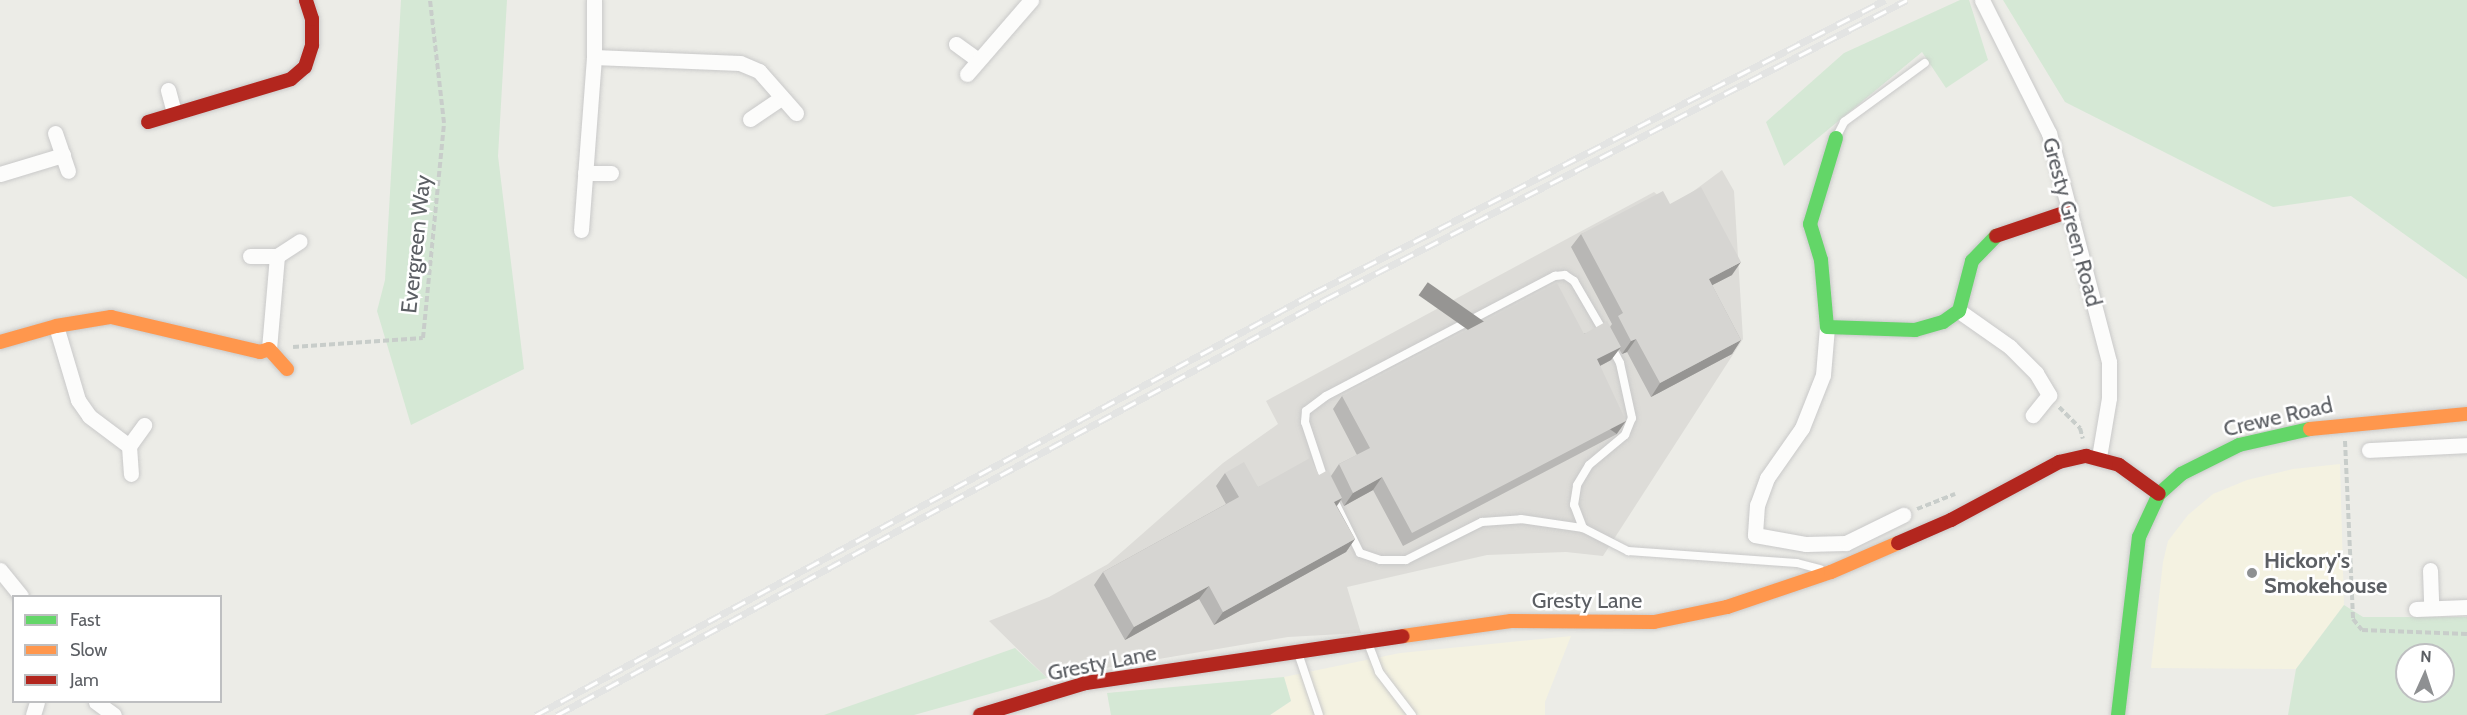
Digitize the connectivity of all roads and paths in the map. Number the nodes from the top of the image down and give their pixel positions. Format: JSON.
{"nodes":[{"id":1,"x":306,"y":0,"type":"edge"},
{"id":2,"x":430,"y":0,"type":"edge"},
{"id":3,"x":594,"y":0,"type":"edge"},
{"id":4,"x":1031,"y":0,"type":"edge"},
{"id":5,"x":1982,"y":0,"type":"edge"},
{"id":6,"x":956,"y":44,"type":"dead end"},
{"id":7,"x":594,"y":57,"type":"junction"},
{"id":8,"x":978,"y":60,"type":"junction"},
{"id":9,"x":1925,"y":63,"type":"dead end"},
{"id":10,"x":967,"y":74,"type":"dead end"},
{"id":11,"x":168,"y":90,"type":"dead end"},
{"id":12,"x":781,"y":98,"type":"junction"},
{"id":13,"x":174,"y":112,"type":"junction"},
{"id":14,"x":796,"y":113,"type":"dead end"},
{"id":15,"x":750,"y":119,"type":"dead end"},
{"id":16,"x":148,"y":122,"type":"dead end"},
{"id":17,"x":55,"y":133,"type":"dead end"},
{"id":18,"x":1836,"y":138,"type":"joint"},
{"id":19,"x":63,"y":155,"type":"junction"},
{"id":20,"x":68,"y":171,"type":"dead end"},
{"id":21,"x":585,"y":173,"type":"junction"},
{"id":22,"x":611,"y":173,"type":"dead end"},
{"id":23,"x":0,"y":174,"type":"edge"},
{"id":24,"x":2070,"y":212,"type":"junction"},
{"id":25,"x":580,"y":230,"type":"dead end"},
{"id":26,"x":300,"y":241,"type":"dead end"},
{"id":27,"x":250,"y":256,"type":"dead end"},
{"id":28,"x":277,"y":256,"type":"junction"},
{"id":29,"x":1959,"y":311,"type":"junction"},
{"id":30,"x":56,"y":326,"type":"junction"},
{"id":31,"x":1827,"y":327,"type":"junction"},
{"id":32,"x":0,"y":342,"type":"edge"},
{"id":33,"x":269,"y":349,"type":"junction"},
{"id":34,"x":287,"y":369,"type":"dead end"},
{"id":35,"x":2049,"y":395,"type":"junction"},
{"id":36,"x":2467,"y":414,"type":"edge"},
{"id":37,"x":2032,"y":415,"type":"dead end"},
{"id":38,"x":2344,"y":423,"type":"junction"},
{"id":39,"x":144,"y":425,"type":"dead end"},
{"id":40,"x":2467,"y":445,"type":"edge"},
{"id":41,"x":129,"y":446,"type":"junction"},
{"id":42,"x":2369,"y":450,"type":"dead end"},
{"id":43,"x":2093,"y":456,"type":"junction"},
{"id":44,"x":131,"y":474,"type":"dead end"},
{"id":45,"x":2159,"y":494,"type":"junction"},
{"id":46,"x":1903,"y":515,"type":"dead end"},
{"id":47,"x":1583,"y":528,"type":"junction"},
{"id":48,"x":0,"y":570,"type":"edge"},
{"id":49,"x":2430,"y":570,"type":"dead end"},
{"id":50,"x":1831,"y":572,"type":"junction"},
{"id":51,"x":19,"y":595,"type":"edge"},
{"id":52,"x":2467,"y":607,"type":"edge"},
{"id":53,"x":2467,"y":634,"type":"edge"},
{"id":54,"x":1368,"y":641,"type":"junction"},
{"id":55,"x":1297,"y":651,"type":"junction"},
{"id":56,"x":97,"y":703,"type":"edge"},
{"id":57,"x":1315,"y":713,"type":"edge"},
{"id":58,"x":114,"y":715,"type":"edge"},
{"id":59,"x":980,"y":715,"type":"edge"},
{"id":60,"x":1412,"y":715,"type":"edge"},
{"id":61,"x":2118,"y":715,"type":"edge"}],
"edges":[{"from":1,"to":13,"type":"street"},
{"from":2,"to":33,"type":"path","name":"Evergreen Way"},
{"from":3,"to":7,"type":"street"},
{"from":4,"to":8,"type":"street"},
{"from":5,"to":24,"type":"street","name":"Gresty Green Road"},
{"from":6,"to":8,"type":"street"},
{"from":7,"to":12,"type":"street"},
{"from":7,"to":21,"type":"street"},
{"from":8,"to":10,"type":"street"},
{"from":9,"to":18,"type":"lane"},
{"from":11,"to":13,"type":"street"},
{"from":12,"to":14,"type":"street"},
{"from":12,"to":15,"type":"street"},
{"from":13,"to":16,"type":"street"},
{"from":17,"to":19,"type":"street"},
{"from":18,"to":31,"type":"street"},
{"from":19,"to":20,"type":"street"},
{"from":19,"to":23,"type":"street"},
{"from":21,"to":22,"type":"street"},
{"from":21,"to":25,"type":"street"},
{"from":24,"to":29,"type":"street"},
{"from":24,"to":43,"type":"street","name":"Gresty Green Road"},
{"from":26,"to":28,"type":"street"},
{"from":27,"to":28,"type":"street"},
{"from":28,"to":33,"type":"street"},
{"from":29,"to":31,"type":"street"},
{"from":29,"to":35,"type":"street"},
{"from":30,"to":32,"type":"street"},
{"from":30,"to":33,"type":"street"},
{"from":30,"to":41,"type":"street"},
{"from":31,"to":46,"type":"street"},
{"from":33,"to":34,"type":"street"},
{"from":35,"to":37,"type":"street"},
{"from":35,"to":43,"type":"path"},
{"from":36,"to":38,"type":"street","name":"Crewe Road"},
{"from":38,"to":45,"type":"street","name":"Crewe Road"},
{"from":38,"to":53,"type":"path"},
{"from":39,"to":41,"type":"street"},
{"from":40,"to":42,"type":"street"},
{"from":41,"to":44,"type":"street"},
{"from":43,"to":45,"type":"street"},
{"from":43,"to":50,"type":"street","name":"Gresty Lane"},
{"from":45,"to":61,"type":"street","name":"Crewe Road"},
{"from":47,"to":47,"type":"lane"},
{"from":47,"to":50,"type":"lane"},
{"from":48,"to":51,"type":"street"},
{"from":49,"to":52,"type":"street"},
{"from":50,"to":54,"type":"street","name":"Gresty Lane"},
{"from":54,"to":55,"type":"street","name":"Gresty Lane"},
{"from":54,"to":60,"type":"lane"},
{"from":55,"to":57,"type":"lane"},
{"from":55,"to":59,"type":"street","name":"Gresty Lane"},
{"from":56,"to":58,"type":"street"}]}
